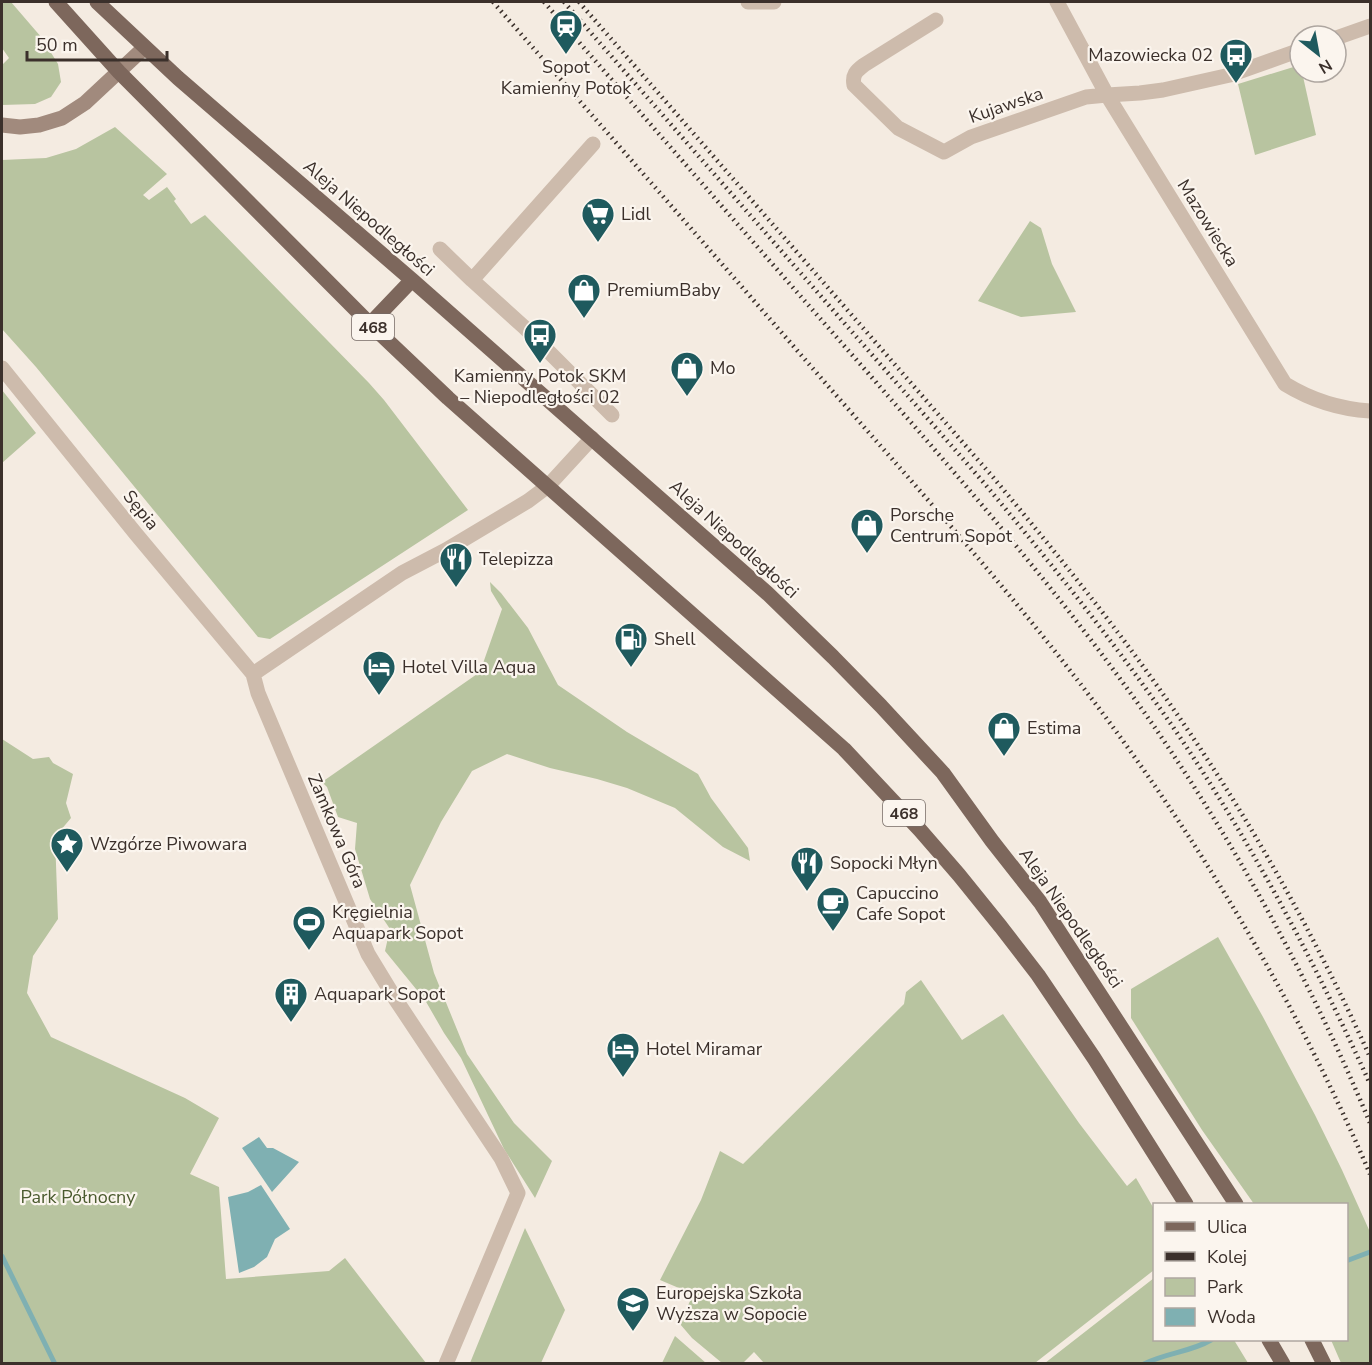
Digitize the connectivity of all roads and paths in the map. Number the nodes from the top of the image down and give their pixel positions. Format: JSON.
{"nodes":[{"id":1,"x":56,"y":2,"type":"edge"},
{"id":2,"x":97,"y":2,"type":"edge"},
{"id":3,"x":748,"y":2,"type":"edge"},
{"id":4,"x":774,"y":2,"type":"edge"},
{"id":5,"x":1057,"y":2,"type":"edge"},
{"id":6,"x":936,"y":20,"type":"dead end"},
{"id":7,"x":1371,"y":26,"type":"edge"},
{"id":8,"x":1348,"y":34,"type":"edge"},
{"id":9,"x":144,"y":48,"type":"junction"},
{"id":10,"x":1288,"y":54,"type":"edge"},
{"id":11,"x":119,"y":72,"type":"junction"},
{"id":12,"x":1107,"y":95,"type":"junction"},
{"id":13,"x":2,"y":125,"type":"edge"},
{"id":14,"x":593,"y":144,"type":"dead end"},
{"id":15,"x":440,"y":249,"type":"dead end"},
{"id":16,"x":412,"y":280,"type":"junction"},
{"id":17,"x":472,"y":280,"type":"junction"},
{"id":18,"x":370,"y":324,"type":"junction"},
{"id":19,"x":2,"y":368,"type":"edge"},
{"id":20,"x":1371,"y":411,"type":"edge"},
{"id":21,"x":612,"y":415,"type":"dead end"},
{"id":22,"x":592,"y":438,"type":"junction"},
{"id":23,"x":548,"y":486,"type":"junction"},
{"id":24,"x":253,"y":675,"type":"junction"},
{"id":25,"x":1185,"y":1203,"type":"edge"},
{"id":26,"x":1235,"y":1203,"type":"edge"},
{"id":27,"x":1270,"y":1341,"type":"edge"},
{"id":28,"x":1312,"y":1341,"type":"edge"},
{"id":29,"x":446,"y":1364,"type":"edge"},
{"id":30,"x":1282,"y":1364,"type":"edge"},
{"id":31,"x":1324,"y":1364,"type":"edge"}],
"edges":[{"from":1,"to":11,"type":"main road","number":"468"},
{"from":2,"to":9,"type":"main road","name":"Aleja Niepodległości"},
{"from":3,"to":4,"type":"street"},
{"from":5,"to":12,"type":"street","name":"Mazowiecka"},
{"from":6,"to":12,"type":"street","name":"Kujawska"},
{"from":7,"to":8,"type":"street"},
{"from":9,"to":11,"type":"street"},
{"from":9,"to":16,"type":"main road","name":"Aleja Niepodległości"},
{"from":10,"to":12,"type":"street","name":"Kujawska"},
{"from":11,"to":13,"type":"street"},
{"from":11,"to":18,"type":"main road","number":"468"},
{"from":12,"to":20,"type":"street","name":"Mazowiecka"},
{"from":14,"to":17,"type":"street"},
{"from":15,"to":17,"type":"street"},
{"from":16,"to":18,"type":"main road"},
{"from":16,"to":22,"type":"main road","name":"Aleja Niepodległości"},
{"from":17,"to":21,"type":"street"},
{"from":18,"to":23,"type":"main road","number":"468"},
{"from":19,"to":24,"type":"street","name":"Sępia"},
{"from":22,"to":23,"type":"street"},
{"from":22,"to":26,"type":"main road","name":"Aleja Niepodległości"},
{"from":23,"to":24,"type":"street"},
{"from":23,"to":25,"type":"main road","number":"468"},
{"from":24,"to":29,"type":"street","name":"Zamkowa Góra"},
{"from":27,"to":30,"type":"main road"},
{"from":28,"to":31,"type":"main road"}]}
